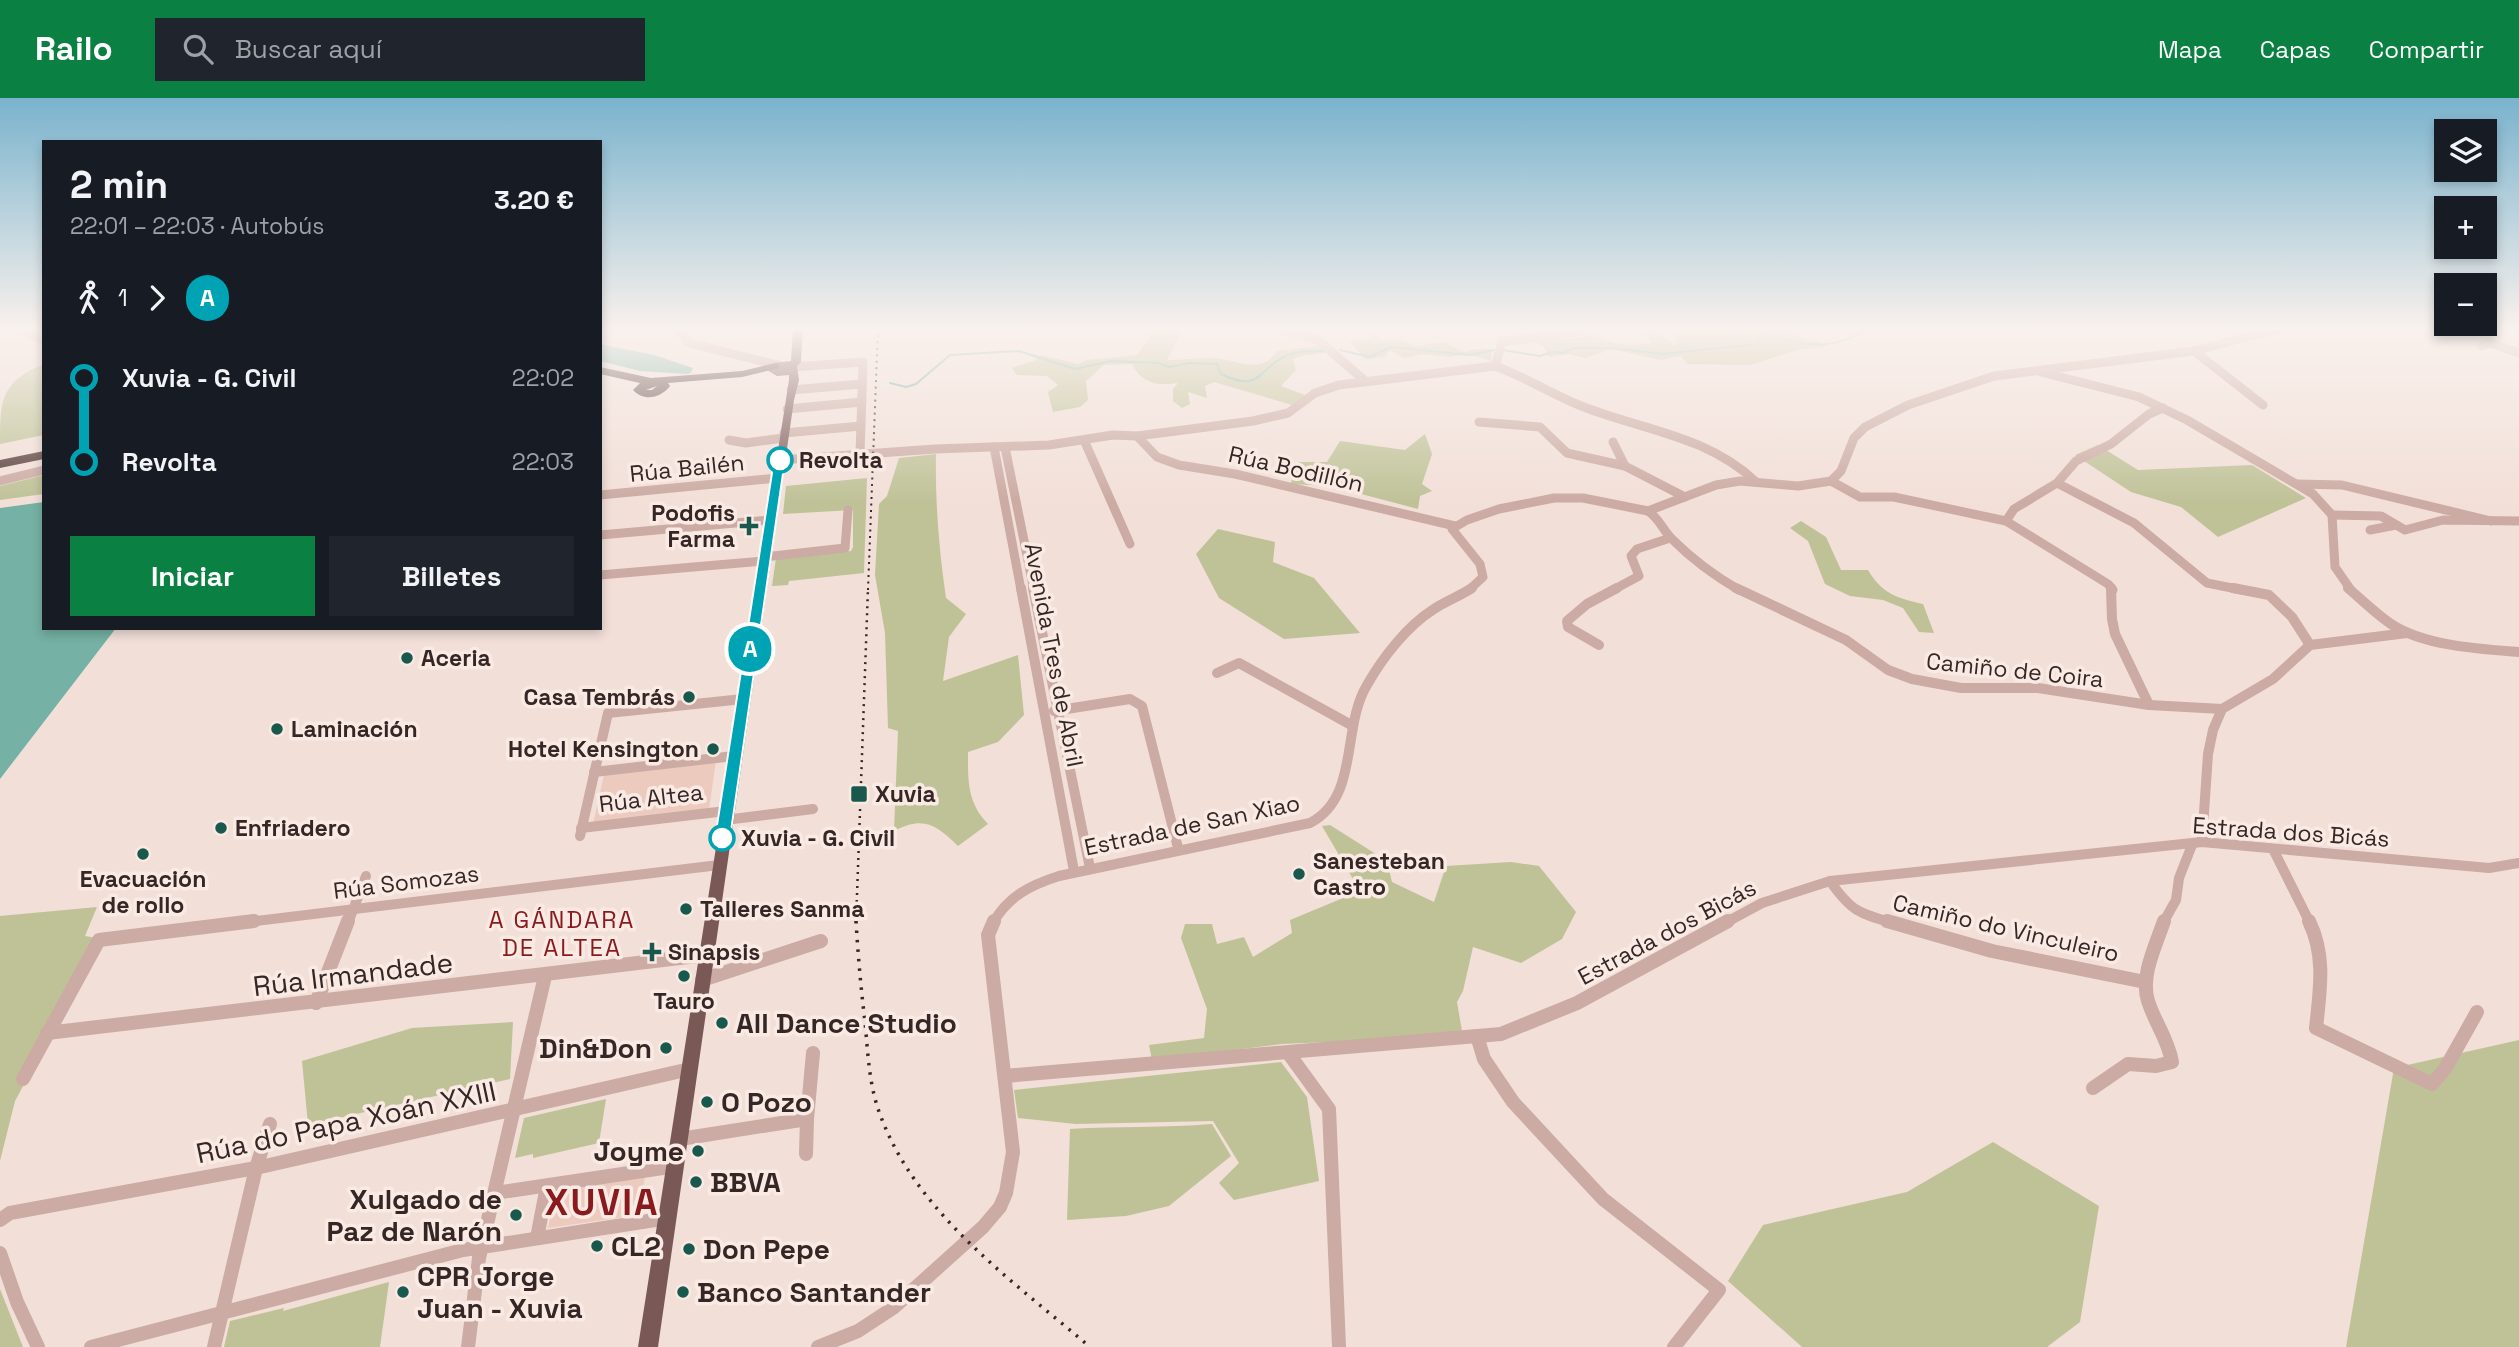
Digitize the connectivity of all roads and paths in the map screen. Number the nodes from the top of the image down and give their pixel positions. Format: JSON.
{"nodes":[{"id":1,"x":632,"y":386,"type":"edge"},
{"id":2,"x":655,"y":386,"type":"edge"},
{"id":3,"x":813,"y":386,"type":"edge"},
{"id":4,"x":816,"y":386,"type":"edge"},
{"id":5,"x":862,"y":386,"type":"edge"},
{"id":6,"x":1335,"y":386,"type":"edge"},
{"id":7,"x":1544,"y":386,"type":"edge"},
{"id":8,"x":1963,"y":386,"type":"edge"},
{"id":9,"x":2105,"y":386,"type":"edge"},
{"id":10,"x":2239,"y":386,"type":"edge"},
{"id":11,"x":792,"y":388,"type":"junction"},
{"id":12,"x":862,"y":402,"type":"junction"},
{"id":13,"x":2263,"y":405,"type":"dead end"},
{"id":14,"x":2163,"y":408,"type":"junction"},
{"id":15,"x":787,"y":409,"type":"junction"},
{"id":16,"x":1479,"y":422,"type":"dead end"},
{"id":17,"x":861,"y":426,"type":"junction"},
{"id":18,"x":783,"y":435,"type":"junction"},
{"id":19,"x":1137,"y":436,"type":"junction"},
{"id":20,"x":729,"y":440,"type":"dead end"},
{"id":21,"x":1084,"y":440,"type":"junction"},
{"id":22,"x":1613,"y":442,"type":"dead end"},
{"id":23,"x":993,"y":447,"type":"junction"},
{"id":24,"x":1005,"y":447,"type":"junction"},
{"id":25,"x":42,"y":449,"type":"edge"},
{"id":26,"x":860,"y":454,"type":"junction"},
{"id":27,"x":42,"y":455,"type":"edge"},
{"id":28,"x":0,"y":459,"type":"edge"},
{"id":29,"x":780,"y":460,"type":"junction"},
{"id":30,"x":0,"y":464,"type":"edge"},
{"id":31,"x":1625,"y":466,"type":"junction"},
{"id":32,"x":42,"y":470,"type":"edge"},
{"id":33,"x":777,"y":478,"type":"junction"},
{"id":34,"x":0,"y":481,"type":"edge"},
{"id":35,"x":1831,"y":481,"type":"junction"},
{"id":36,"x":1756,"y":482,"type":"junction"},
{"id":37,"x":2057,"y":483,"type":"junction"},
{"id":38,"x":2297,"y":484,"type":"junction"},
{"id":39,"x":602,"y":495,"type":"edge"},
{"id":40,"x":1685,"y":497,"type":"junction"},
{"id":41,"x":848,"y":510,"type":"dead end"},
{"id":42,"x":1648,"y":510,"type":"junction"},
{"id":43,"x":2332,"y":515,"type":"junction"},
{"id":44,"x":770,"y":520,"type":"junction"},
{"id":45,"x":2007,"y":521,"type":"junction"},
{"id":46,"x":2491,"y":521,"type":"junction"},
{"id":47,"x":2519,"y":521,"type":"edge"},
{"id":48,"x":2396,"y":525,"type":"junction"},
{"id":49,"x":1455,"y":526,"type":"junction"},
{"id":50,"x":2370,"y":530,"type":"dead end"},
{"id":51,"x":602,"y":535,"type":"edge"},
{"id":52,"x":1670,"y":538,"type":"junction"},
{"id":53,"x":1130,"y":544,"type":"dead end"},
{"id":54,"x":764,"y":559,"type":"junction"},
{"id":55,"x":602,"y":575,"type":"edge"},
{"id":56,"x":2410,"y":633,"type":"junction"},
{"id":57,"x":1599,"y":645,"type":"dead end"},
{"id":58,"x":2310,"y":645,"type":"junction"},
{"id":59,"x":2519,"y":652,"type":"edge"},
{"id":60,"x":1217,"y":673,"type":"dead end"},
{"id":61,"x":743,"y":699,"type":"junction"},
{"id":62,"x":2149,"y":705,"type":"junction"},
{"id":63,"x":2222,"y":709,"type":"junction"},
{"id":64,"x":1059,"y":710,"type":"junction"},
{"id":65,"x":1044,"y":713,"type":"junction"},
{"id":66,"x":1353,"y":726,"type":"junction"},
{"id":67,"x":734,"y":757,"type":"junction"},
{"id":68,"x":594,"y":772,"type":"junction"},
{"id":69,"x":813,"y":809,"type":"dead end"},
{"id":70,"x":726,"y":815,"type":"junction"},
{"id":71,"x":2197,"y":843,"type":"junction"},
{"id":72,"x":1178,"y":848,"type":"junction"},
{"id":73,"x":2273,"y":849,"type":"junction"},
{"id":74,"x":2519,"y":863,"type":"edge"},
{"id":75,"x":719,"y":864,"type":"junction"},
{"id":76,"x":1090,"y":868,"type":"junction"},
{"id":77,"x":1074,"y":872,"type":"junction"},
{"id":78,"x":366,"y":876,"type":"dead end"},
{"id":79,"x":1830,"y":881,"type":"junction"},
{"id":80,"x":353,"y":909,"type":"junction"},
{"id":81,"x":821,"y":941,"type":"dead end"},
{"id":82,"x":705,"y":956,"type":"junction"},
{"id":83,"x":545,"y":976,"type":"junction"},
{"id":84,"x":702,"y":980,"type":"junction"},
{"id":85,"x":2145,"y":982,"type":"junction"},
{"id":86,"x":316,"y":1003,"type":"junction"},
{"id":87,"x":2477,"y":1012,"type":"dead end"},
{"id":88,"x":47,"y":1033,"type":"junction"},
{"id":89,"x":1477,"y":1036,"type":"junction"},
{"id":90,"x":813,"y":1053,"type":"dead end"},
{"id":91,"x":1289,"y":1054,"type":"junction"},
{"id":92,"x":690,"y":1069,"type":"junction"},
{"id":93,"x":1005,"y":1076,"type":"junction"},
{"id":94,"x":23,"y":1079,"type":"dead end"},
{"id":95,"x":2094,"y":1088,"type":"dead end"},
{"id":96,"x":515,"y":1111,"type":"junction"},
{"id":97,"x":807,"y":1119,"type":"junction"},
{"id":98,"x":270,"y":1124,"type":"dead end"},
{"id":99,"x":680,"y":1139,"type":"junction"},
{"id":100,"x":806,"y":1154,"type":"dead end"},
{"id":101,"x":676,"y":1166,"type":"junction"},
{"id":102,"x":256,"y":1168,"type":"junction"},
{"id":103,"x":547,"y":1186,"type":"junction"},
{"id":104,"x":495,"y":1193,"type":"junction"},
{"id":105,"x":5,"y":1216,"type":"edge"},
{"id":106,"x":668,"y":1218,"type":"junction"},
{"id":107,"x":537,"y":1238,"type":"junction"},
{"id":108,"x":482,"y":1247,"type":"junction"},
{"id":109,"x":0,"y":1253,"type":"edge"},
{"id":110,"x":222,"y":1312,"type":"junction"},
{"id":111,"x":38,"y":1347,"type":"edge"},
{"id":112,"x":91,"y":1347,"type":"edge"},
{"id":113,"x":214,"y":1347,"type":"edge"},
{"id":114,"x":468,"y":1347,"type":"edge"},
{"id":115,"x":648,"y":1347,"type":"edge"},
{"id":116,"x":818,"y":1347,"type":"edge"},
{"id":117,"x":1339,"y":1347,"type":"edge"},
{"id":118,"x":1674,"y":1347,"type":"edge"}],
"edges":[{"from":1,"to":2,"type":"highway"},
{"from":3,"to":11,"type":"street"},
{"from":4,"to":11,"type":"street"},
{"from":5,"to":12,"type":"street"},
{"from":6,"to":19,"type":"street"},
{"from":7,"to":36,"type":"street"},
{"from":8,"to":35,"type":"street"},
{"from":9,"to":14,"type":"street"},
{"from":10,"to":13,"type":"street"},
{"from":11,"to":15,"type":"main road"},
{"from":12,"to":15,"type":"street"},
{"from":12,"to":17,"type":"street"},
{"from":14,"to":37,"type":"street"},
{"from":14,"to":38,"type":"street"},
{"from":15,"to":18,"type":"main road"},
{"from":16,"to":31,"type":"street"},
{"from":17,"to":18,"type":"street"},
{"from":17,"to":26,"type":"street"},
{"from":18,"to":20,"type":"street"},
{"from":18,"to":29,"type":"main road"},
{"from":19,"to":21,"type":"street"},
{"from":19,"to":49,"type":"street","name":"Rúa Bodillón"},
{"from":21,"to":24,"type":"street"},
{"from":21,"to":53,"type":"street"},
{"from":22,"to":31,"type":"street"},
{"from":23,"to":24,"type":"street"},
{"from":23,"to":26,"type":"street"},
{"from":23,"to":65,"type":"street","name":"Avenida Tres de Abril"},
{"from":24,"to":64,"type":"street","name":"Avenida Tres de Abril"},
{"from":25,"to":28,"type":"highway"},
{"from":26,"to":29,"type":"street"},
{"from":27,"to":30,"type":"highway"},
{"from":29,"to":33,"type":"main road"},
{"from":31,"to":40,"type":"street"},
{"from":32,"to":34,"type":"street"},
{"from":33,"to":39,"type":"street","name":"Rúa Bailén"},
{"from":33,"to":44,"type":"main road"},
{"from":35,"to":36,"type":"street"},
{"from":35,"to":45,"type":"street"},
{"from":36,"to":40,"type":"street"},
{"from":37,"to":45,"type":"street"},
{"from":37,"to":58,"type":"street"},
{"from":38,"to":43,"type":"street"},
{"from":38,"to":46,"type":"street"},
{"from":40,"to":42,"type":"street"},
{"from":41,"to":54,"type":"street"},
{"from":42,"to":49,"type":"street"},
{"from":42,"to":52,"type":"street","name":"Camiño de Coira"},
{"from":43,"to":48,"type":"street"},
{"from":43,"to":56,"type":"street"},
{"from":44,"to":51,"type":"street"},
{"from":44,"to":54,"type":"main road"},
{"from":45,"to":62,"type":"street"},
{"from":46,"to":47,"type":"street"},
{"from":46,"to":48,"type":"street"},
{"from":48,"to":50,"type":"street"},
{"from":49,"to":66,"type":"street","name":"Estrada de San Xiao"},
{"from":52,"to":57,"type":"street"},
{"from":52,"to":62,"type":"street","name":"Camiño de Coira"},
{"from":54,"to":55,"type":"street"},
{"from":54,"to":61,"type":"main road"},
{"from":56,"to":58,"type":"street"},
{"from":56,"to":59,"type":"street"},
{"from":58,"to":63,"type":"street"},
{"from":60,"to":66,"type":"street"},
{"from":61,"to":67,"type":"main road"},
{"from":61,"to":68,"type":"street"},
{"from":62,"to":63,"type":"street","name":"Camiño de Coira"},
{"from":63,"to":71,"type":"street"},
{"from":64,"to":65,"type":"street"},
{"from":64,"to":72,"type":"street"},
{"from":64,"to":76,"type":"street","name":"Avenida Tres de Abril"},
{"from":65,"to":77,"type":"street","name":"Avenida Tres de Abril"},
{"from":66,"to":72,"type":"street","name":"Estrada de San Xiao"},
{"from":67,"to":68,"type":"street"},
{"from":67,"to":70,"type":"main road"},
{"from":68,"to":70,"type":"street","name":"Rúa Altea"},
{"from":69,"to":70,"type":"street","name":"Rúa Altea"},
{"from":70,"to":75,"type":"main road"},
{"from":71,"to":73,"type":"street","name":"Estrada dos Bicás"},
{"from":71,"to":79,"type":"street","name":"Estrada dos Bicás"},
{"from":71,"to":85,"type":"street"},
{"from":72,"to":76,"type":"street","name":"Estrada de San Xiao"},
{"from":73,"to":74,"type":"street","name":"Estrada dos Bicás"},
{"from":73,"to":87,"type":"street"},
{"from":75,"to":80,"type":"street","name":"Rúa Somozas"},
{"from":75,"to":82,"type":"main road"},
{"from":76,"to":77,"type":"street","name":"Estrada de San Xiao"},
{"from":77,"to":93,"type":"street","name":"Estrada de San Xiao"},
{"from":78,"to":80,"type":"street"},
{"from":79,"to":85,"type":"street","name":"Camiño do Vinculeiro"},
{"from":79,"to":89,"type":"street","name":"Estrada dos Bicás"},
{"from":80,"to":86,"type":"street"},
{"from":80,"to":88,"type":"street","name":"Rúa Somozas"},
{"from":81,"to":84,"type":"street"},
{"from":82,"to":83,"type":"street","name":"Rúa Irmandade"},
{"from":82,"to":84,"type":"main road"},
{"from":83,"to":86,"type":"street","name":"Rúa Irmandade"},
{"from":83,"to":96,"type":"street"},
{"from":84,"to":92,"type":"main road"},
{"from":85,"to":95,"type":"street"},
{"from":86,"to":88,"type":"street","name":"Rúa Irmandade"},
{"from":88,"to":94,"type":"street"},
{"from":89,"to":91,"type":"street","name":"Estrada dos Bicás"},
{"from":89,"to":118,"type":"street"},
{"from":90,"to":97,"type":"street"},
{"from":91,"to":93,"type":"street","name":"Estrada dos Bicás"},
{"from":91,"to":117,"type":"street"},
{"from":92,"to":96,"type":"street","name":"Rúa do Papa Xoán XXIII"},
{"from":92,"to":99,"type":"main road"},
{"from":93,"to":116,"type":"street","name":"Estrada de San Xiao"},
{"from":96,"to":102,"type":"street","name":"Rúa do Papa Xoán XXIII"},
{"from":96,"to":104,"type":"street"},
{"from":97,"to":99,"type":"street"},
{"from":97,"to":100,"type":"street"},
{"from":98,"to":102,"type":"street"},
{"from":99,"to":101,"type":"main road"},
{"from":101,"to":103,"type":"street"},
{"from":101,"to":106,"type":"main road"},
{"from":102,"to":105,"type":"street","name":"Rúa do Papa Xoán XXIII"},
{"from":102,"to":110,"type":"street"},
{"from":103,"to":104,"type":"street"},
{"from":103,"to":107,"type":"street"},
{"from":104,"to":108,"type":"street"},
{"from":106,"to":107,"type":"street"},
{"from":106,"to":115,"type":"main road"},
{"from":107,"to":108,"type":"street"},
{"from":108,"to":110,"type":"street"},
{"from":108,"to":114,"type":"street"},
{"from":109,"to":111,"type":"street"},
{"from":110,"to":112,"type":"street"},
{"from":110,"to":113,"type":"street"}]}
